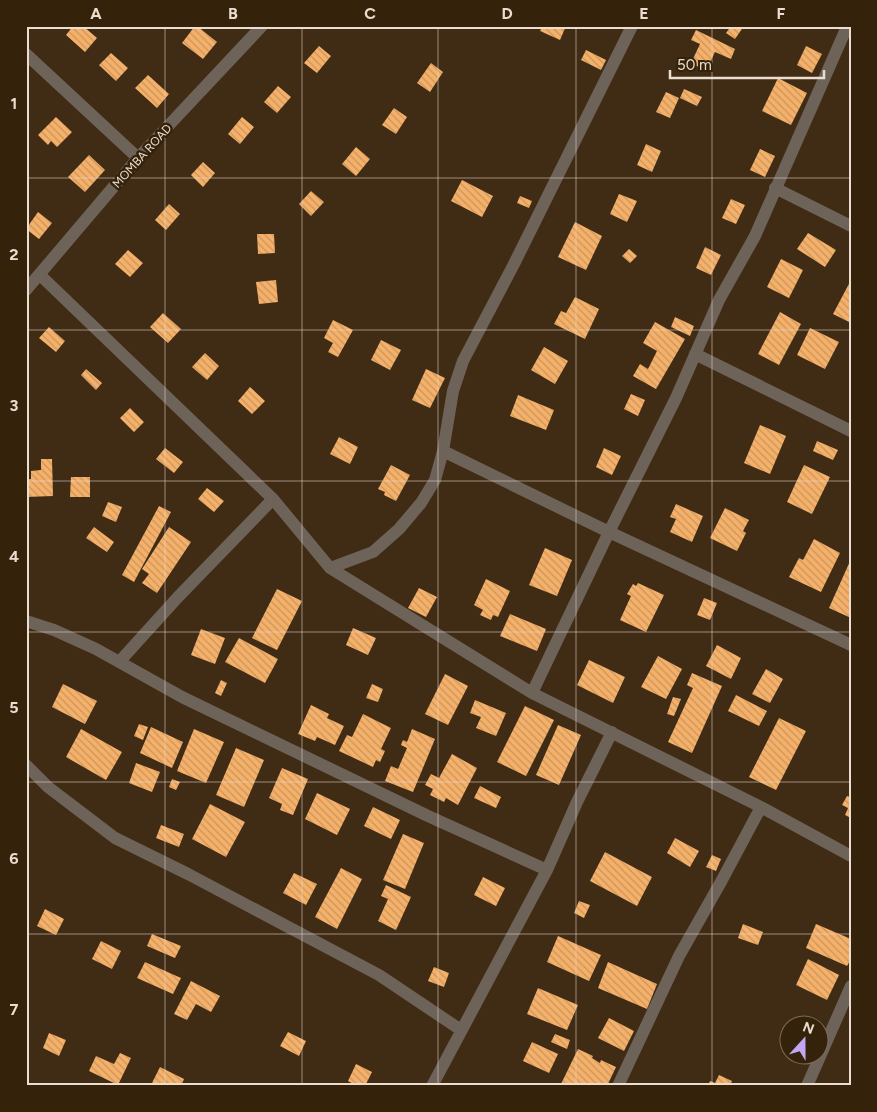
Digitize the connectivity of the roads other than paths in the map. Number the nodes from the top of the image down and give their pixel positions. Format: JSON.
{"nodes":[{"id":1,"x":262,"y":26,"type":"edge"},
{"id":2,"x":632,"y":26,"type":"edge"},
{"id":3,"x":846,"y":29,"type":"edge"},
{"id":4,"x":26,"y":54,"type":"edge"},
{"id":5,"x":138,"y":158,"type":"junction"},
{"id":6,"x":775,"y":188,"type":"junction"},
{"id":7,"x":851,"y":226,"type":"edge"},
{"id":8,"x":40,"y":274,"type":"junction"},
{"id":9,"x":26,"y":290,"type":"edge"},
{"id":10,"x":695,"y":354,"type":"junction"},
{"id":11,"x":851,"y":431,"type":"edge"},
{"id":12,"x":443,"y":451,"type":"junction"},
{"id":13,"x":273,"y":499,"type":"junction"},
{"id":14,"x":609,"y":532,"type":"junction"},
{"id":15,"x":330,"y":568,"type":"junction"},
{"id":16,"x":26,"y":621,"type":"edge"},
{"id":17,"x":851,"y":645,"type":"edge"},
{"id":18,"x":120,"y":661,"type":"junction"},
{"id":19,"x":532,"y":693,"type":"junction"},
{"id":20,"x":612,"y":732,"type":"junction"},
{"id":21,"x":26,"y":765,"type":"edge"},
{"id":22,"x":760,"y":807,"type":"junction"},
{"id":23,"x":851,"y":856,"type":"edge"},
{"id":24,"x":546,"y":870,"type":"junction"},
{"id":25,"x":851,"y":986,"type":"edge"},
{"id":26,"x":461,"y":1030,"type":"junction"},
{"id":27,"x":432,"y":1086,"type":"edge"},
{"id":28,"x":618,"y":1086,"type":"edge"},
{"id":29,"x":807,"y":1086,"type":"edge"}],
"edges":[{"from":1,"to":5,"type":"street","name":"MOMBA ROAD"},
{"from":2,"to":12,"type":"street"},
{"from":3,"to":6,"type":"street"},
{"from":4,"to":5,"type":"street"},
{"from":5,"to":8,"type":"street","name":"MOMBA ROAD"},
{"from":6,"to":7,"type":"street"},
{"from":6,"to":10,"type":"street"},
{"from":8,"to":9,"type":"street","name":"MOMBA ROAD"},
{"from":8,"to":13,"type":"street"},
{"from":10,"to":11,"type":"street"},
{"from":10,"to":14,"type":"street"},
{"from":12,"to":14,"type":"street"},
{"from":12,"to":15,"type":"street"},
{"from":13,"to":15,"type":"street"},
{"from":13,"to":18,"type":"street"},
{"from":14,"to":17,"type":"street"},
{"from":14,"to":19,"type":"street"},
{"from":15,"to":19,"type":"street"},
{"from":16,"to":18,"type":"street"},
{"from":18,"to":24,"type":"street"},
{"from":19,"to":20,"type":"street"},
{"from":20,"to":22,"type":"street"},
{"from":20,"to":24,"type":"street"},
{"from":21,"to":26,"type":"street"},
{"from":22,"to":23,"type":"street"},
{"from":22,"to":28,"type":"street"},
{"from":24,"to":26,"type":"street"},
{"from":25,"to":29,"type":"street"},
{"from":26,"to":27,"type":"street"}]}
